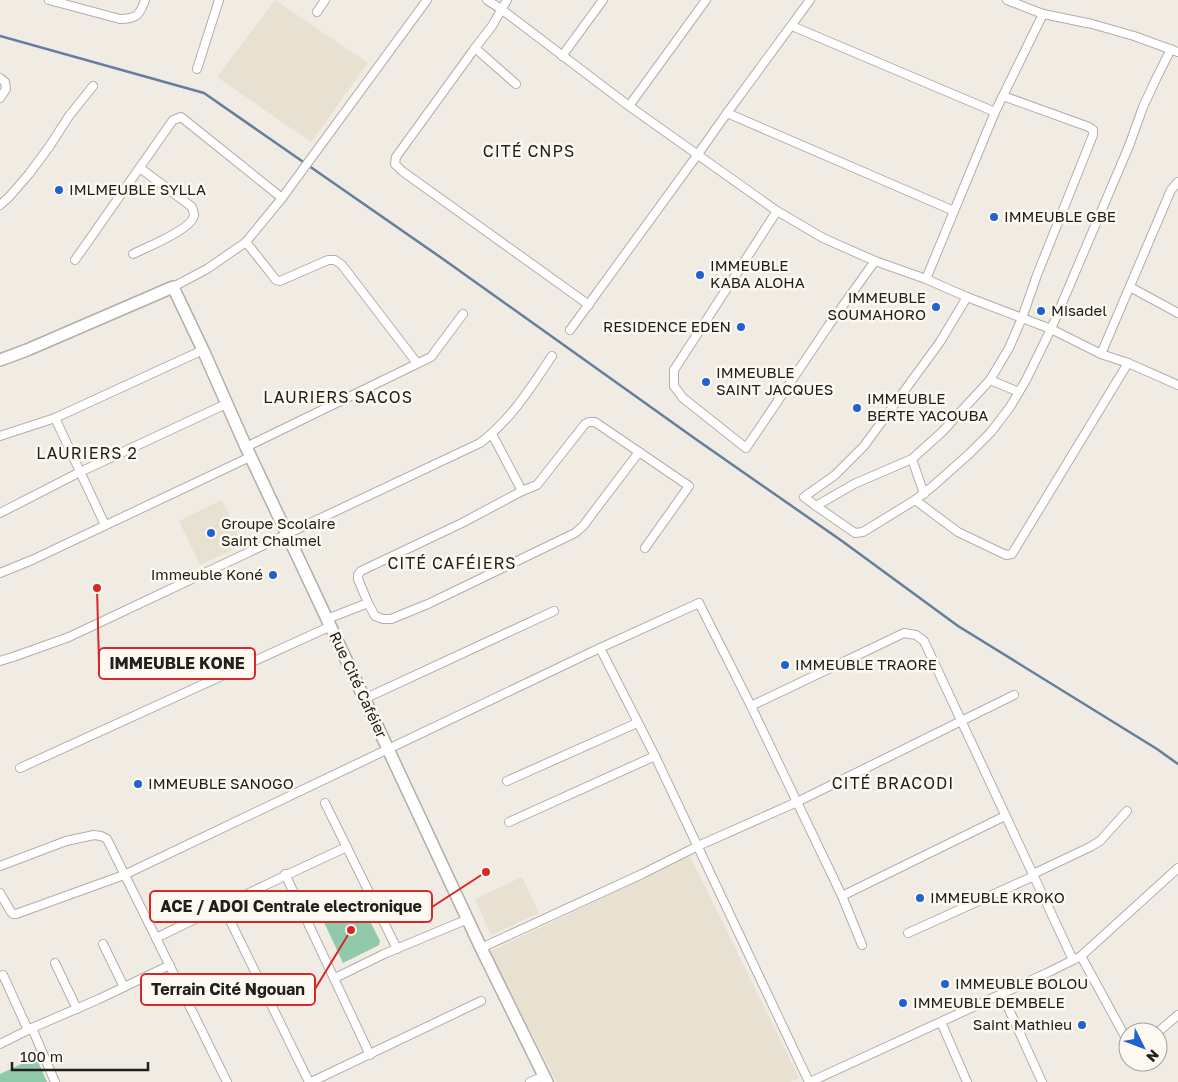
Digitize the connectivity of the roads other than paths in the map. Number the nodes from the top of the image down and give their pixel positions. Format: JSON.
{"nodes":[{"id":1,"x":49,"y":0,"type":"edge"},
{"id":2,"x":145,"y":0,"type":"edge"},
{"id":3,"x":219,"y":0,"type":"edge"},
{"id":4,"x":326,"y":0,"type":"edge"},
{"id":5,"x":427,"y":0,"type":"edge"},
{"id":6,"x":487,"y":0,"type":"edge"},
{"id":7,"x":507,"y":0,"type":"edge"},
{"id":8,"x":603,"y":0,"type":"edge"},
{"id":9,"x":706,"y":0,"type":"edge"},
{"id":10,"x":810,"y":0,"type":"edge"},
{"id":11,"x":1007,"y":0,"type":"edge"},
{"id":12,"x":82,"y":4,"type":"edge"},
{"id":13,"x":501,"y":9,"type":"junction"},
{"id":14,"x":317,"y":12,"type":"dead end"},
{"id":15,"x":1044,"y":14,"type":"junction"},
{"id":16,"x":792,"y":26,"type":"junction"},
{"id":17,"x":475,"y":48,"type":"junction"},
{"id":18,"x":1175,"y":50,"type":"edge"},
{"id":19,"x":562,"y":56,"type":"junction"},
{"id":20,"x":197,"y":69,"type":"dead end"},
{"id":21,"x":0,"y":78,"type":"edge"},
{"id":22,"x":516,"y":84,"type":"dead end"},
{"id":23,"x":93,"y":86,"type":"dead end"},
{"id":24,"x":1003,"y":96,"type":"junction"},
{"id":25,"x":0,"y":98,"type":"edge"},
{"id":26,"x":629,"y":106,"type":"junction"},
{"id":27,"x":995,"y":112,"type":"junction"},
{"id":28,"x":727,"y":113,"type":"junction"},
{"id":29,"x":698,"y":154,"type":"junction"},
{"id":30,"x":140,"y":168,"type":"junction"},
{"id":31,"x":1178,"y":182,"type":"edge"},
{"id":32,"x":282,"y":198,"type":"junction"},
{"id":33,"x":0,"y":205,"type":"edge"},
{"id":34,"x":777,"y":211,"type":"junction"},
{"id":35,"x":954,"y":211,"type":"junction"},
{"id":36,"x":246,"y":242,"type":"junction"},
{"id":37,"x":132,"y":254,"type":"dead end"},
{"id":38,"x":75,"y":260,"type":"dead end"},
{"id":39,"x":875,"y":261,"type":"junction"},
{"id":40,"x":926,"y":279,"type":"junction"},
{"id":41,"x":173,"y":287,"type":"junction"},
{"id":42,"x":1130,"y":288,"type":"junction"},
{"id":43,"x":967,"y":297,"type":"junction"},
{"id":44,"x":589,"y":305,"type":"junction"},
{"id":45,"x":1178,"y":313,"type":"edge"},
{"id":46,"x":463,"y":314,"type":"dead end"},
{"id":47,"x":1022,"y":318,"type":"junction"},
{"id":48,"x":1051,"y":329,"type":"junction"},
{"id":49,"x":570,"y":330,"type":"dead end"},
{"id":50,"x":203,"y":350,"type":"junction"},
{"id":51,"x":1101,"y":354,"type":"junction"},
{"id":52,"x":552,"y":356,"type":"dead end"},
{"id":53,"x":0,"y":360,"type":"edge"},
{"id":54,"x":418,"y":363,"type":"junction"},
{"id":55,"x":1128,"y":364,"type":"junction"},
{"id":56,"x":990,"y":380,"type":"junction"},
{"id":57,"x":1178,"y":385,"type":"edge"},
{"id":58,"x":1019,"y":392,"type":"junction"},
{"id":59,"x":226,"y":404,"type":"junction"},
{"id":60,"x":55,"y":418,"type":"junction"},
{"id":61,"x":492,"y":434,"type":"junction"},
{"id":62,"x":0,"y":436,"type":"edge"},
{"id":63,"x":248,"y":452,"type":"junction"},
{"id":64,"x":639,"y":452,"type":"junction"},
{"id":65,"x":912,"y":460,"type":"junction"},
{"id":66,"x":80,"y":472,"type":"junction"},
{"id":67,"x":522,"y":491,"type":"junction"},
{"id":68,"x":924,"y":494,"type":"junction"},
{"id":69,"x":915,"y":500,"type":"junction"},
{"id":70,"x":816,"y":506,"type":"junction"},
{"id":71,"x":0,"y":513,"type":"edge"},
{"id":72,"x":105,"y":526,"type":"junction"},
{"id":73,"x":286,"y":534,"type":"junction"},
{"id":74,"x":645,"y":548,"type":"dead end"},
{"id":75,"x":0,"y":573,"type":"edge"},
{"id":76,"x":368,"y":603,"type":"junction"},
{"id":77,"x":554,"y":611,"type":"dead end"},
{"id":78,"x":329,"y":622,"type":"junction"},
{"id":79,"x":600,"y":648,"type":"junction"},
{"id":80,"x":0,"y":660,"type":"edge"},
{"id":81,"x":1014,"y":695,"type":"dead end"},
{"id":82,"x":364,"y":699,"type":"junction"},
{"id":83,"x":751,"y":706,"type":"junction"},
{"id":84,"x":962,"y":721,"type":"junction"},
{"id":85,"x":637,"y":723,"type":"junction"},
{"id":86,"x":388,"y":749,"type":"junction"},
{"id":87,"x":655,"y":756,"type":"junction"},
{"id":88,"x":20,"y":768,"type":"dead end"},
{"id":89,"x":506,"y":781,"type":"dead end"},
{"id":90,"x":797,"y":802,"type":"junction"},
{"id":91,"x":325,"y":803,"type":"dead end"},
{"id":92,"x":1127,"y":811,"type":"dead end"},
{"id":93,"x":1005,"y":816,"type":"junction"},
{"id":94,"x":509,"y":822,"type":"dead end"},
{"id":95,"x":347,"y":846,"type":"junction"},
{"id":96,"x":698,"y":846,"type":"junction"},
{"id":97,"x":0,"y":866,"type":"edge"},
{"id":98,"x":1178,"y":868,"type":"edge"},
{"id":99,"x":286,"y":874,"type":"junction"},
{"id":100,"x":124,"y":875,"type":"junction"},
{"id":101,"x":1033,"y":875,"type":"junction"},
{"id":102,"x":0,"y":894,"type":"edge"},
{"id":103,"x":842,"y":896,"type":"junction"},
{"id":104,"x":223,"y":906,"type":"junction"},
{"id":105,"x":468,"y":919,"type":"junction"},
{"id":106,"x":908,"y":933,"type":"dead end"},
{"id":107,"x":156,"y":938,"type":"junction"},
{"id":108,"x":103,"y":944,"type":"dead end"},
{"id":109,"x":862,"y":944,"type":"dead end"},
{"id":110,"x":481,"y":948,"type":"junction"},
{"id":111,"x":397,"y":949,"type":"junction"},
{"id":112,"x":1081,"y":956,"type":"junction"},
{"id":113,"x":1073,"y":960,"type":"junction"},
{"id":114,"x":55,"y":963,"type":"dead end"},
{"id":115,"x":170,"y":965,"type":"junction"},
{"id":116,"x":3,"y":975,"type":"dead end"},
{"id":117,"x":335,"y":978,"type":"junction"},
{"id":118,"x":124,"y":987,"type":"junction"},
{"id":119,"x":1002,"y":994,"type":"junction"},
{"id":120,"x":481,"y":1002,"type":"dead end"},
{"id":121,"x":77,"y":1009,"type":"junction"},
{"id":122,"x":1178,"y":1015,"type":"edge"},
{"id":123,"x":941,"y":1022,"type":"junction"},
{"id":124,"x":1118,"y":1024,"type":"edge"},
{"id":125,"x":1168,"y":1024,"type":"edge"},
{"id":126,"x":30,"y":1029,"type":"junction"},
{"id":127,"x":0,"y":1044,"type":"edge"},
{"id":128,"x":370,"y":1055,"type":"junction"},
{"id":129,"x":546,"y":1079,"type":"edge"},
{"id":130,"x":56,"y":1082,"type":"edge"},
{"id":131,"x":227,"y":1082,"type":"edge"},
{"id":132,"x":310,"y":1082,"type":"edge"},
{"id":133,"x":530,"y":1082,"type":"edge"},
{"id":134,"x":810,"y":1082,"type":"edge"},
{"id":135,"x":967,"y":1082,"type":"edge"},
{"id":136,"x":1042,"y":1082,"type":"edge"}],
"edges":[{"from":1,"to":12,"type":"street"},
{"from":2,"to":12,"type":"street"},
{"from":3,"to":20,"type":"street"},
{"from":4,"to":14,"type":"street"},
{"from":5,"to":32,"type":"street"},
{"from":6,"to":13,"type":"street"},
{"from":7,"to":13,"type":"street"},
{"from":8,"to":19,"type":"street"},
{"from":9,"to":26,"type":"street"},
{"from":10,"to":16,"type":"street"},
{"from":11,"to":15,"type":"street"},
{"from":13,"to":17,"type":"street"},
{"from":13,"to":19,"type":"street"},
{"from":15,"to":18,"type":"street"},
{"from":15,"to":24,"type":"street"},
{"from":16,"to":27,"type":"street"},
{"from":16,"to":28,"type":"street"},
{"from":17,"to":22,"type":"street"},
{"from":17,"to":44,"type":"street"},
{"from":18,"to":48,"type":"street"},
{"from":19,"to":26,"type":"street"},
{"from":21,"to":25,"type":"street"},
{"from":23,"to":33,"type":"street"},
{"from":24,"to":27,"type":"street"},
{"from":24,"to":47,"type":"street"},
{"from":26,"to":29,"type":"street"},
{"from":27,"to":35,"type":"street"},
{"from":28,"to":29,"type":"street"},
{"from":28,"to":35,"type":"street"},
{"from":29,"to":34,"type":"street"},
{"from":29,"to":44,"type":"street"},
{"from":30,"to":32,"type":"street"},
{"from":30,"to":37,"type":"street"},
{"from":30,"to":38,"type":"street"},
{"from":31,"to":42,"type":"street"},
{"from":32,"to":36,"type":"street"},
{"from":34,"to":39,"type":"street"},
{"from":34,"to":39,"type":"street"},
{"from":35,"to":40,"type":"street"},
{"from":36,"to":41,"type":"street"},
{"from":36,"to":54,"type":"street"},
{"from":39,"to":40,"type":"street"},
{"from":40,"to":43,"type":"street"},
{"from":41,"to":50,"type":"street","name":"Rue Cité Caféier"},
{"from":41,"to":53,"type":"street"},
{"from":42,"to":45,"type":"street"},
{"from":42,"to":51,"type":"street"},
{"from":43,"to":47,"type":"street"},
{"from":43,"to":70,"type":"street"},
{"from":44,"to":49,"type":"street"},
{"from":46,"to":54,"type":"street"},
{"from":47,"to":48,"type":"street"},
{"from":47,"to":56,"type":"street"},
{"from":48,"to":51,"type":"street"},
{"from":48,"to":58,"type":"street"},
{"from":50,"to":59,"type":"street","name":"Rue Cité Caféier"},
{"from":50,"to":60,"type":"street"},
{"from":51,"to":55,"type":"street"},
{"from":52,"to":61,"type":"street"},
{"from":54,"to":63,"type":"street"},
{"from":55,"to":57,"type":"street"},
{"from":55,"to":69,"type":"street"},
{"from":56,"to":58,"type":"street"},
{"from":56,"to":65,"type":"street"},
{"from":58,"to":68,"type":"street"},
{"from":59,"to":63,"type":"street","name":"Rue Cité Caféier"},
{"from":59,"to":66,"type":"street"},
{"from":60,"to":62,"type":"street"},
{"from":60,"to":66,"type":"street"},
{"from":61,"to":67,"type":"street"},
{"from":61,"to":73,"type":"street"},
{"from":63,"to":72,"type":"street"},
{"from":63,"to":73,"type":"street","name":"Rue Cité Caféier"},
{"from":64,"to":67,"type":"street"},
{"from":64,"to":74,"type":"street"},
{"from":64,"to":76,"type":"street"},
{"from":65,"to":68,"type":"street"},
{"from":65,"to":70,"type":"street"},
{"from":66,"to":71,"type":"street"},
{"from":66,"to":72,"type":"street"},
{"from":67,"to":76,"type":"street"},
{"from":68,"to":69,"type":"street"},
{"from":69,"to":70,"type":"street"},
{"from":72,"to":75,"type":"street"},
{"from":73,"to":78,"type":"street","name":"Rue Cité Caféier"},
{"from":73,"to":80,"type":"street"},
{"from":76,"to":78,"type":"street"},
{"from":77,"to":82,"type":"street"},
{"from":78,"to":82,"type":"street","name":"Rue Cité Caféier"},
{"from":78,"to":88,"type":"street"},
{"from":79,"to":83,"type":"street"},
{"from":79,"to":85,"type":"street"},
{"from":79,"to":86,"type":"street"},
{"from":81,"to":84,"type":"street"},
{"from":82,"to":86,"type":"street","name":"Rue Cité Caféier"},
{"from":83,"to":84,"type":"street"},
{"from":83,"to":90,"type":"street"},
{"from":84,"to":90,"type":"street"},
{"from":84,"to":93,"type":"street"},
{"from":85,"to":87,"type":"street"},
{"from":85,"to":89,"type":"street"},
{"from":86,"to":100,"type":"street"},
{"from":86,"to":105,"type":"street","name":"Rue Cité Caféier"},
{"from":87,"to":94,"type":"street"},
{"from":87,"to":96,"type":"street"},
{"from":90,"to":96,"type":"street"},
{"from":90,"to":103,"type":"street"},
{"from":91,"to":95,"type":"street"},
{"from":92,"to":101,"type":"street"},
{"from":93,"to":101,"type":"street"},
{"from":93,"to":103,"type":"street"},
{"from":95,"to":99,"type":"street"},
{"from":95,"to":111,"type":"street"},
{"from":96,"to":110,"type":"street"},
{"from":96,"to":134,"type":"street"},
{"from":97,"to":100,"type":"street"},
{"from":98,"to":112,"type":"street"},
{"from":99,"to":104,"type":"street"},
{"from":99,"to":117,"type":"street"},
{"from":100,"to":102,"type":"street"},
{"from":100,"to":107,"type":"street"},
{"from":101,"to":106,"type":"street"},
{"from":101,"to":113,"type":"street"},
{"from":103,"to":109,"type":"street"},
{"from":104,"to":107,"type":"street"},
{"from":104,"to":132,"type":"street"},
{"from":105,"to":110,"type":"street","name":"Rue Cité Caféier"},
{"from":105,"to":111,"type":"street"},
{"from":107,"to":115,"type":"street"},
{"from":108,"to":118,"type":"street"},
{"from":110,"to":129,"type":"street","name":"Rue Cité Caféier"},
{"from":111,"to":117,"type":"street"},
{"from":112,"to":113,"type":"street"},
{"from":112,"to":124,"type":"street"},
{"from":113,"to":119,"type":"street"},
{"from":114,"to":121,"type":"street"},
{"from":115,"to":118,"type":"street"},
{"from":115,"to":131,"type":"street"},
{"from":116,"to":126,"type":"street"},
{"from":117,"to":128,"type":"street"},
{"from":118,"to":121,"type":"street"},
{"from":119,"to":123,"type":"street"},
{"from":119,"to":136,"type":"street"},
{"from":120,"to":128,"type":"street"},
{"from":121,"to":126,"type":"street"},
{"from":122,"to":125,"type":"street"},
{"from":123,"to":134,"type":"street"},
{"from":123,"to":135,"type":"street"},
{"from":126,"to":127,"type":"street"},
{"from":126,"to":130,"type":"street"},
{"from":128,"to":132,"type":"street"},
{"from":129,"to":133,"type":"street"}]}
